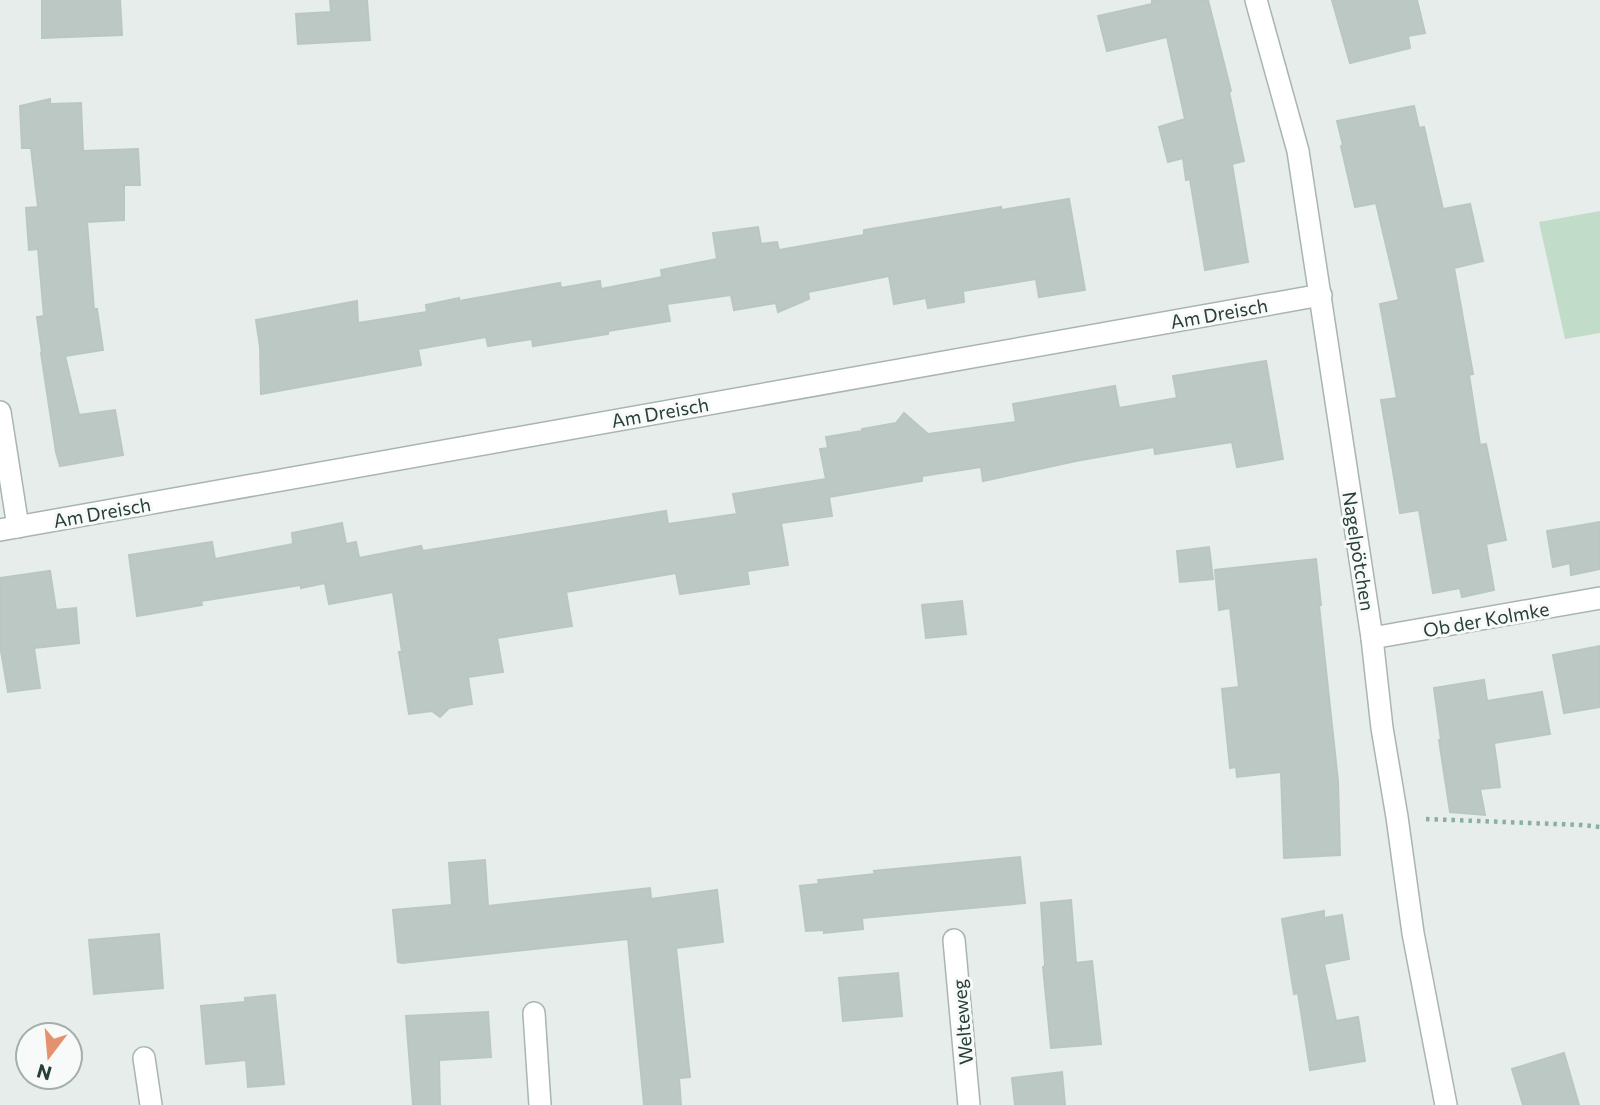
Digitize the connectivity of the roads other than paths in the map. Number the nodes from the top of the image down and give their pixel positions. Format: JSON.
{"nodes":[{"id":1,"x":1255,"y":0,"type":"edge"},
{"id":2,"x":1321,"y":295,"type":"junction"},
{"id":3,"x":0,"y":412,"type":"edge"},
{"id":4,"x":9,"y":528,"type":"edge"},
{"id":5,"x":1600,"y":598,"type":"edge"},
{"id":6,"x":1372,"y":638,"type":"junction"},
{"id":7,"x":954,"y":940,"type":"dead end"},
{"id":8,"x":534,"y":1013,"type":"dead end"},
{"id":9,"x":144,"y":1058,"type":"dead end"},
{"id":10,"x":151,"y":1105,"type":"edge"},
{"id":11,"x":540,"y":1105,"type":"edge"},
{"id":12,"x":970,"y":1105,"type":"edge"},
{"id":13,"x":1446,"y":1105,"type":"edge"}],
"edges":[{"from":1,"to":2,"type":"street","name":"Nagelpötchen"},
{"from":2,"to":4,"type":"street","name":"Am Dreisch"},
{"from":2,"to":6,"type":"street","name":"Nagelpötchen"},
{"from":3,"to":4,"type":"street"},
{"from":5,"to":6,"type":"street","name":"Ob der Kolmke"},
{"from":6,"to":13,"type":"street","name":"Nagelpötchen"},
{"from":7,"to":12,"type":"street","name":"Welteweg"},
{"from":8,"to":11,"type":"street"},
{"from":9,"to":10,"type":"street"}]}
